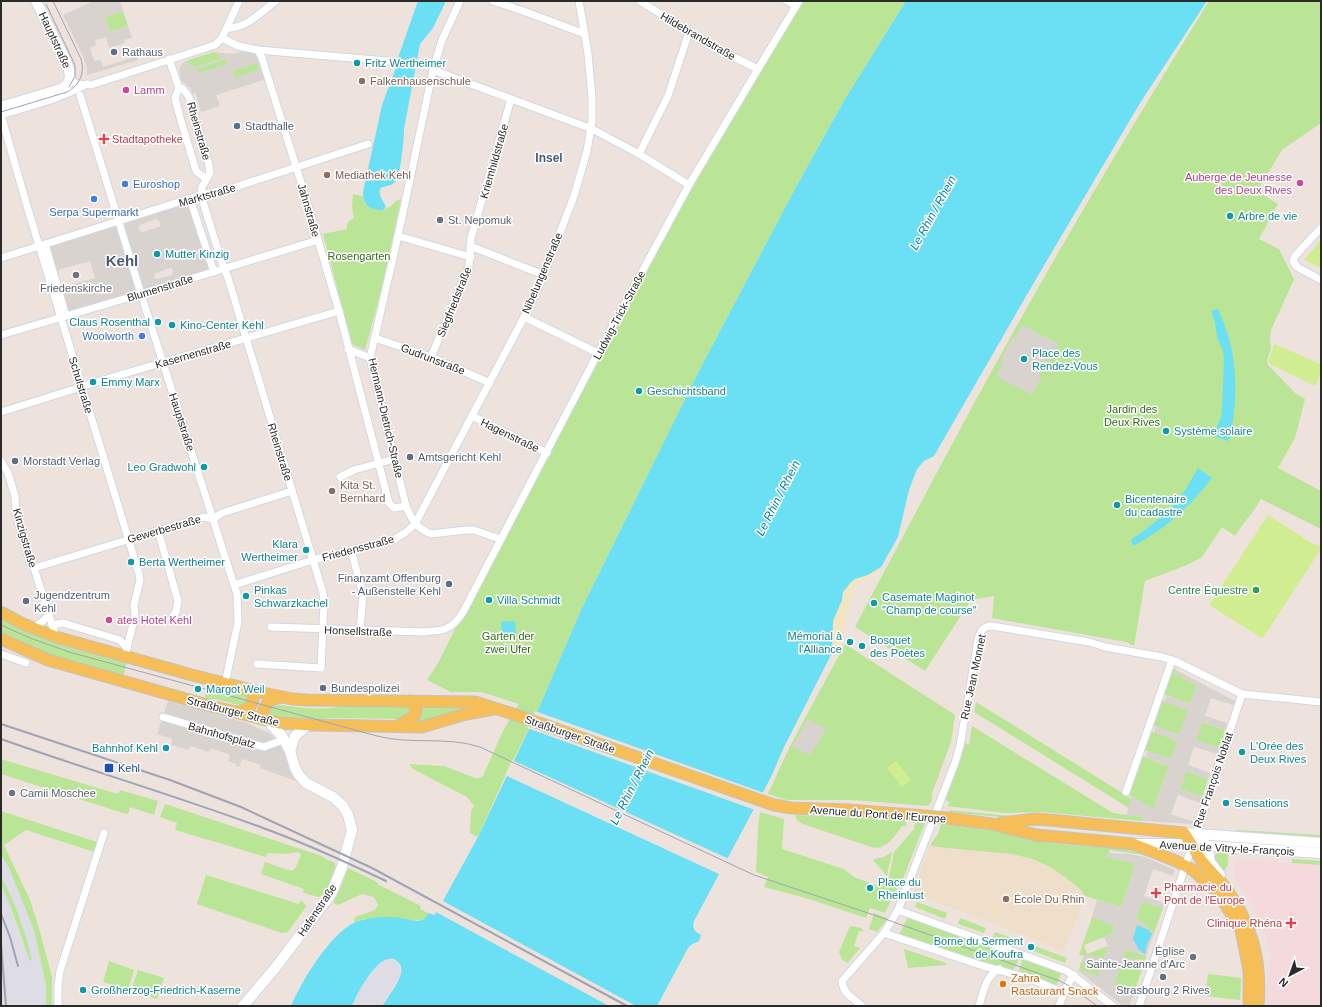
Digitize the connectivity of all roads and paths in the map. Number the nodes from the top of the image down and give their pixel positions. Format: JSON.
{"nodes":[{"id":1,"x":36,"y":1,"type":"edge"},
{"id":2,"x":239,"y":1,"type":"edge"},
{"id":3,"x":276,"y":1,"type":"edge"},
{"id":4,"x":460,"y":1,"type":"edge"},
{"id":5,"x":493,"y":1,"type":"edge"},
{"id":6,"x":579,"y":1,"type":"edge"},
{"id":7,"x":640,"y":1,"type":"edge"},
{"id":8,"x":788,"y":1,"type":"edge"},
{"id":9,"x":798,"y":3,"type":"edge"},
{"id":10,"x":650,"y":4,"type":"edge"},
{"id":11,"x":227,"y":28,"type":"junction"},
{"id":12,"x":689,"y":32,"type":"junction"},
{"id":13,"x":585,"y":34,"type":"junction"},
{"id":14,"x":222,"y":38,"type":"junction"},
{"id":15,"x":258,"y":50,"type":"junction"},
{"id":16,"x":169,"y":59,"type":"junction"},
{"id":17,"x":388,"y":61,"type":"dead end"},
{"id":18,"x":758,"y":69,"type":"junction"},
{"id":19,"x":433,"y":70,"type":"junction"},
{"id":20,"x":70,"y":79,"type":"junction"},
{"id":21,"x":87,"y":84,"type":"junction"},
{"id":22,"x":179,"y":88,"type":"junction"},
{"id":23,"x":80,"y":95,"type":"dead end"},
{"id":24,"x":511,"y":100,"type":"junction"},
{"id":25,"x":1,"y":107,"type":"edge"},
{"id":26,"x":1,"y":115,"type":"edge"},
{"id":27,"x":592,"y":129,"type":"junction"},
{"id":28,"x":368,"y":144,"type":"dead end"},
{"id":29,"x":639,"y":154,"type":"junction"},
{"id":30,"x":297,"y":168,"type":"junction"},
{"id":31,"x":206,"y":179,"type":"junction"},
{"id":32,"x":689,"y":185,"type":"junction"},
{"id":33,"x":201,"y":195,"type":"junction"},
{"id":34,"x":190,"y":199,"type":"junction"},
{"id":35,"x":118,"y":222,"type":"junction"},
{"id":36,"x":1321,"y":228,"type":"edge"},
{"id":37,"x":398,"y":236,"type":"junction"},
{"id":38,"x":318,"y":240,"type":"junction"},
{"id":39,"x":42,"y":245,"type":"junction"},
{"id":40,"x":470,"y":246,"type":"junction"},
{"id":41,"x":471,"y":257,"type":"junction"},
{"id":42,"x":1,"y":258,"type":"edge"},
{"id":43,"x":224,"y":269,"type":"junction"},
{"id":44,"x":214,"y":272,"type":"junction"},
{"id":45,"x":544,"y":276,"type":"junction"},
{"id":46,"x":1321,"y":280,"type":"edge"},
{"id":47,"x":141,"y":294,"type":"junction"},
{"id":48,"x":339,"y":311,"type":"junction"},
{"id":49,"x":64,"y":317,"type":"junction"},
{"id":50,"x":524,"y":317,"type":"junction"},
{"id":51,"x":1,"y":335,"type":"edge"},
{"id":52,"x":246,"y":338,"type":"junction"},
{"id":53,"x":375,"y":338,"type":"junction"},
{"id":54,"x":348,"y":349,"type":"junction"},
{"id":55,"x":598,"y":353,"type":"junction"},
{"id":56,"x":431,"y":357,"type":"junction"},
{"id":57,"x":370,"y":358,"type":"junction"},
{"id":58,"x":163,"y":362,"type":"junction"},
{"id":59,"x":490,"y":382,"type":"junction"},
{"id":60,"x":82,"y":388,"type":"junction"},
{"id":61,"x":1,"y":412,"type":"edge"},
{"id":62,"x":472,"y":416,"type":"junction"},
{"id":63,"x":547,"y":453,"type":"junction"},
{"id":64,"x":394,"y":458,"type":"junction"},
{"id":65,"x":1,"y":461,"type":"edge"},
{"id":66,"x":378,"y":463,"type":"junction"},
{"id":67,"x":340,"y":477,"type":"dead end"},
{"id":68,"x":292,"y":492,"type":"junction"},
{"id":69,"x":406,"y":506,"type":"junction"},
{"id":70,"x":213,"y":519,"type":"junction"},
{"id":71,"x":415,"y":524,"type":"junction"},
{"id":72,"x":158,"y":530,"type":"junction"},
{"id":73,"x":128,"y":539,"type":"junction"},
{"id":74,"x":500,"y":540,"type":"junction"},
{"id":75,"x":351,"y":550,"type":"junction"},
{"id":76,"x":313,"y":560,"type":"junction"},
{"id":77,"x":34,"y":568,"type":"junction"},
{"id":78,"x":234,"y":585,"type":"junction"},
{"id":79,"x":4,"y":615,"type":"edge"},
{"id":80,"x":49,"y":615,"type":"junction"},
{"id":81,"x":172,"y":619,"type":"dead end"},
{"id":82,"x":52,"y":625,"type":"junction"},
{"id":83,"x":270,"y":627,"type":"dead end"},
{"id":84,"x":33,"y":628,"type":"junction"},
{"id":85,"x":322,"y":630,"type":"junction"},
{"id":86,"x":360,"y":630,"type":"junction"},
{"id":87,"x":445,"y":630,"type":"joint"},
{"id":88,"x":56,"y":637,"type":"junction"},
{"id":89,"x":1,"y":639,"type":"edge"},
{"id":90,"x":126,"y":652,"type":"junction"},
{"id":91,"x":1,"y":654,"type":"edge"},
{"id":92,"x":1172,"y":660,"type":"junction"},
{"id":93,"x":26,"y":662,"type":"dead end"},
{"id":94,"x":257,"y":664,"type":"dead end"},
{"id":95,"x":225,"y":684,"type":"junction"},
{"id":96,"x":251,"y":690,"type":"junction"},
{"id":97,"x":1242,"y":694,"type":"junction"},
{"id":98,"x":282,"y":697,"type":"junction"},
{"id":99,"x":1321,"y":697,"type":"edge"},
{"id":100,"x":410,"y":701,"type":"junction"},
{"id":101,"x":1317,"y":702,"type":"edge"},
{"id":102,"x":496,"y":709,"type":"junction"},
{"id":103,"x":236,"y":712,"type":"junction"},
{"id":104,"x":163,"y":717,"type":"dead end"},
{"id":105,"x":267,"y":720,"type":"junction"},
{"id":106,"x":308,"y":725,"type":"junction"},
{"id":107,"x":397,"y":726,"type":"junction"},
{"id":108,"x":280,"y":741,"type":"dead end"},
{"id":109,"x":290,"y":751,"type":"junction"},
{"id":110,"x":1126,"y":792,"type":"dead end"},
{"id":111,"x":764,"y":802,"type":"joint"},
{"id":112,"x":992,"y":824,"type":"junction"},
{"id":113,"x":104,"y":834,"type":"dead end"},
{"id":114,"x":1190,"y":834,"type":"junction"},
{"id":115,"x":1321,"y":843,"type":"edge"},
{"id":116,"x":1133,"y":844,"type":"junction"},
{"id":117,"x":1192,"y":845,"type":"junction"},
{"id":118,"x":1206,"y":846,"type":"junction"},
{"id":119,"x":1321,"y":854,"type":"edge"},
{"id":120,"x":1185,"y":866,"type":"junction"},
{"id":121,"x":898,"y":910,"type":"junction"},
{"id":122,"x":1250,"y":930,"type":"junction"},
{"id":123,"x":884,"y":932,"type":"junction"},
{"id":124,"x":999,"y":969,"type":"junction"},
{"id":125,"x":1074,"y":975,"type":"junction"},
{"id":126,"x":1064,"y":993,"type":"junction"},
{"id":127,"x":58,"y":1006,"type":"edge"},
{"id":128,"x":243,"y":1006,"type":"edge"},
{"id":129,"x":862,"y":1006,"type":"edge"},
{"id":130,"x":979,"y":1006,"type":"edge"},
{"id":131,"x":1059,"y":1006,"type":"edge"},
{"id":132,"x":1113,"y":1006,"type":"edge"},
{"id":133,"x":1139,"y":1006,"type":"edge"},
{"id":134,"x":1249,"y":1006,"type":"edge"},
{"id":135,"x":1258,"y":1006,"type":"edge"}],
"edges":[{"from":1,"to":20,"type":"street","name":"Hauptstraße"},
{"from":2,"to":11,"type":"street"},
{"from":3,"to":11,"type":"street"},
{"from":4,"to":19,"type":"street","name":"Hermann-Dietrich-Straße"},
{"from":5,"to":13,"type":"street"},
{"from":6,"to":13,"type":"street","name":"Nibelungenstraße"},
{"from":7,"to":10,"type":"street","name":"Hildebrandstraße"},
{"from":8,"to":9,"type":"street"},
{"from":9,"to":18,"type":"street","name":"Ludwig-Trick-Straße"},
{"from":10,"to":12,"type":"street","name":"Hildebrandstraße"},
{"from":11,"to":14,"type":"street"},
{"from":12,"to":18,"type":"street","name":"Hildebrandstraße"},
{"from":12,"to":29,"type":"street"},
{"from":13,"to":27,"type":"street","name":"Nibelungenstraße"},
{"from":14,"to":15,"type":"street"},
{"from":14,"to":16,"type":"street"},
{"from":15,"to":17,"type":"street"},
{"from":15,"to":30,"type":"street","name":"Jahnstraße"},
{"from":16,"to":21,"type":"street"},
{"from":16,"to":22,"type":"street","name":"Rheinstraße"},
{"from":18,"to":32,"type":"street","name":"Ludwig-Trick-Straße"},
{"from":19,"to":24,"type":"street"},
{"from":19,"to":37,"type":"street","name":"Hermann-Dietrich-Straße"},
{"from":20,"to":21,"type":"street"},
{"from":20,"to":25,"type":"street"},
{"from":21,"to":26,"type":"street"},
{"from":22,"to":31,"type":"street","name":"Rheinstraße"},
{"from":22,"to":31,"type":"street","name":"Rheinstraße"},
{"from":23,"to":35,"type":"street","name":"Hauptstraße"},
{"from":24,"to":27,"type":"street"},
{"from":24,"to":40,"type":"street","name":"Kriemhildstraße"},
{"from":26,"to":39,"type":"street","name":"Schulstraße"},
{"from":27,"to":29,"type":"street"},
{"from":27,"to":45,"type":"street","name":"Nibelungenstraße"},
{"from":28,"to":30,"type":"street","name":"Marktstraße"},
{"from":29,"to":32,"type":"street"},
{"from":30,"to":33,"type":"street","name":"Marktstraße"},
{"from":30,"to":38,"type":"street","name":"Jahnstraße"},
{"from":31,"to":33,"type":"street","name":"Rheinstraße"},
{"from":32,"to":55,"type":"street","name":"Ludwig-Trick-Straße"},
{"from":33,"to":34,"type":"street","name":"Marktstraße"},
{"from":33,"to":43,"type":"street","name":"Rheinstraße"},
{"from":34,"to":35,"type":"street","name":"Marktstraße"},
{"from":34,"to":44,"type":"street"},
{"from":35,"to":39,"type":"street","name":"Marktstraße"},
{"from":35,"to":47,"type":"street","name":"Hauptstraße"},
{"from":36,"to":46,"type":"street"},
{"from":37,"to":41,"type":"street"},
{"from":37,"to":53,"type":"street","name":"Hermann-Dietrich-Straße"},
{"from":38,"to":43,"type":"street","name":"Blumenstraße"},
{"from":38,"to":48,"type":"street","name":"Jahnstraße"},
{"from":39,"to":42,"type":"street","name":"Marktstraße"},
{"from":39,"to":49,"type":"street","name":"Schulstraße"},
{"from":40,"to":41,"type":"street","name":"Siegfriedstraße"},
{"from":40,"to":45,"type":"street"},
{"from":41,"to":56,"type":"street","name":"Siegfriedstraße"},
{"from":43,"to":44,"type":"street","name":"Blumenstraße"},
{"from":43,"to":52,"type":"street","name":"Rheinstraße"},
{"from":44,"to":47,"type":"street","name":"Blumenstraße"},
{"from":45,"to":50,"type":"street","name":"Nibelungenstraße"},
{"from":47,"to":49,"type":"street","name":"Blumenstraße"},
{"from":47,"to":58,"type":"street","name":"Hauptstraße"},
{"from":48,"to":52,"type":"street","name":"Kasernenstraße"},
{"from":48,"to":54,"type":"street","name":"Jahnstraße"},
{"from":49,"to":51,"type":"street","name":"Blumenstraße"},
{"from":49,"to":60,"type":"street","name":"Schulstraße"},
{"from":50,"to":55,"type":"street"},
{"from":50,"to":59,"type":"street","name":"Nibelungenstraße"},
{"from":52,"to":58,"type":"street","name":"Kasernenstraße"},
{"from":52,"to":68,"type":"street","name":"Rheinstraße"},
{"from":53,"to":56,"type":"street","name":"Gudrunstraße"},
{"from":53,"to":57,"type":"street","name":"Hermann-Dietrich-Straße"},
{"from":54,"to":57,"type":"street"},
{"from":54,"to":66,"type":"street","name":"Hermann-Dietrich-Straße"},
{"from":55,"to":63,"type":"street","name":"Ludwig-Trick-Straße"},
{"from":56,"to":59,"type":"street","name":"Gudrunstraße"},
{"from":57,"to":64,"type":"street","name":"Hermann-Dietrich-Straße"},
{"from":58,"to":60,"type":"street","name":"Kasernenstraße"},
{"from":58,"to":70,"type":"street","name":"Hauptstraße"},
{"from":59,"to":62,"type":"street","name":"Nibelungenstraße"},
{"from":60,"to":61,"type":"street","name":"Kasernenstraße"},
{"from":60,"to":73,"type":"street","name":"Schulstraße"},
{"from":62,"to":63,"type":"street","name":"Hagenstraße"},
{"from":62,"to":71,"type":"street","name":"Nibelungenstraße"},
{"from":63,"to":74,"type":"street","name":"Ludwig-Trick-Straße"},
{"from":64,"to":66,"type":"street"},
{"from":64,"to":69,"type":"street","name":"Hermann-Dietrich-Straße"},
{"from":65,"to":77,"type":"street","name":"Kinzigstraße"},
{"from":66,"to":67,"type":"street"},
{"from":66,"to":69,"type":"street","name":"Hermann-Dietrich-Straße"},
{"from":68,"to":70,"type":"street","name":"Gewerbestraße"},
{"from":68,"to":76,"type":"street","name":"Rheinstraße"},
{"from":69,"to":71,"type":"street","name":"Hermann-Dietrich-Straße"},
{"from":70,"to":72,"type":"street","name":"Gewerbestraße"},
{"from":70,"to":78,"type":"street","name":"Hauptstraße"},
{"from":71,"to":74,"type":"street"},
{"from":71,"to":75,"type":"street","name":"Friedensstraße"},
{"from":72,"to":73,"type":"street","name":"Gewerbestraße"},
{"from":72,"to":81,"type":"street"},
{"from":73,"to":77,"type":"street","name":"Gewerbestraße"},
{"from":73,"to":90,"type":"street","name":"Schulstraße"},
{"from":74,"to":87,"type":"street","name":"Ludwig-Trick-Straße"},
{"from":75,"to":76,"type":"street","name":"Friedensstraße"},
{"from":75,"to":86,"type":"street"},
{"from":76,"to":78,"type":"street","name":"Friedensstraße"},
{"from":76,"to":85,"type":"street","name":"Rheinstraße"},
{"from":77,"to":80,"type":"street","name":"Kinzigstraße"},
{"from":78,"to":95,"type":"street","name":"Hauptstraße"},
{"from":79,"to":84,"type":"main road","name":"Straßburger Straße"},
{"from":80,"to":82,"type":"street","name":"Kinzigstraße"},
{"from":80,"to":84,"type":"street"},
{"from":82,"to":88,"type":"street","name":"Kinzigstraße"},
{"from":82,"to":90,"type":"street"},
{"from":83,"to":85,"type":"street","name":"Honsellstraße"},
{"from":84,"to":88,"type":"main road","name":"Straßburger Straße"},
{"from":85,"to":86,"type":"street","name":"Honsellstraße"},
{"from":85,"to":94,"type":"street","name":"Rheinstraße"},
{"from":86,"to":87,"type":"street","name":"Honsellstraße"},
{"from":88,"to":90,"type":"main road","name":"Straßburger Straße"},
{"from":89,"to":103,"type":"main road","name":"Straßburger Straße"},
{"from":90,"to":95,"type":"main road","name":"Straßburger Straße"},
{"from":91,"to":93,"type":"street"},
{"from":92,"to":97,"type":"street","name":"Rue Jean Monnet"},
{"from":92,"to":110,"type":"street"},
{"from":92,"to":121,"type":"street","name":"Rue Jean Monnet"},
{"from":95,"to":96,"type":"main road","name":"Straßburger Straße"},
{"from":96,"to":98,"type":"main road","name":"Straßburger Straße"},
{"from":96,"to":103,"type":"main road"},
{"from":97,"to":101,"type":"street"},
{"from":97,"to":114,"type":"street","name":"Rue François Noblat"},
{"from":98,"to":100,"type":"main road","name":"Straßburger Straße"},
{"from":98,"to":105,"type":"main road"},
{"from":99,"to":101,"type":"street"},
{"from":100,"to":102,"type":"main road","name":"Straßburger Straße"},
{"from":100,"to":107,"type":"main road"},
{"from":102,"to":107,"type":"main road","name":"Straßburger Straße"},
{"from":102,"to":111,"type":"main road","name":"Straßburger Straße"},
{"from":103,"to":105,"type":"main road","name":"Straßburger Straße"},
{"from":104,"to":108,"type":"street","name":"Bahnhofsplatz"},
{"from":105,"to":106,"type":"main road","name":"Straßburger Straße"},
{"from":105,"to":109,"type":"street","name":"Hafenstraße"},
{"from":106,"to":107,"type":"main road","name":"Straßburger Straße"},
{"from":106,"to":109,"type":"street"},
{"from":109,"to":128,"type":"street","name":"Hafenstraße"},
{"from":111,"to":112,"type":"main road","name":"Avenue du Pont de l'Europe","bridge":true},
{"from":112,"to":114,"type":"main road","name":"Avenue du Pont de l'Europe"},
{"from":112,"to":116,"type":"main road","name":"Avenue du Pont de l'Europe"},
{"from":113,"to":127,"type":"street"},
{"from":114,"to":115,"type":"street","name":"Avenue de Vitry-le-François"},
{"from":114,"to":117,"type":"main road"},
{"from":114,"to":118,"type":"street"},
{"from":116,"to":117,"type":"street","name":"Avenue de Vitry-le-François"},
{"from":116,"to":120,"type":"main road","name":"Avenue du Pont de l'Europe"},
{"from":117,"to":118,"type":"street","name":"Avenue de Vitry-le-François"},
{"from":117,"to":120,"type":"street"},
{"from":117,"to":122,"type":"main road"},
{"from":118,"to":119,"type":"street","name":"Avenue de Vitry-le-François"},
{"from":118,"to":122,"type":"street"},
{"from":120,"to":133,"type":"street"},
{"from":120,"to":134,"type":"main road","name":"Avenue du Pont de l'Europe"},
{"from":121,"to":123,"type":"street","name":"Rue Jean Monnet"},
{"from":121,"to":125,"type":"street"},
{"from":122,"to":135,"type":"main road"},
{"from":123,"to":124,"type":"street"},
{"from":123,"to":129,"type":"street","name":"Rue Jean Monnet"},
{"from":124,"to":126,"type":"street"},
{"from":124,"to":130,"type":"street"},
{"from":125,"to":126,"type":"street"},
{"from":125,"to":132,"type":"street"},
{"from":126,"to":131,"type":"street"}]}
